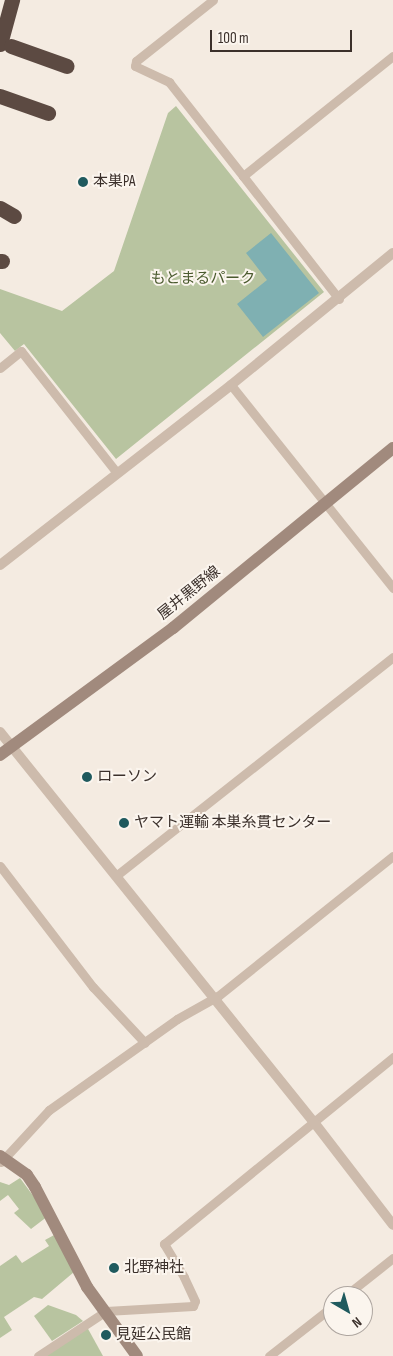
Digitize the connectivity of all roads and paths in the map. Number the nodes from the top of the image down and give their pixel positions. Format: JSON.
{"nodes":[{"id":1,"x":12,"y":0,"type":"edge"},
{"id":2,"x":213,"y":0,"type":"edge"},
{"id":3,"x":6,"y":45,"type":"edge"},
{"id":4,"x":393,"y":56,"type":"edge"},
{"id":5,"x":67,"y":66,"type":"dead end"},
{"id":6,"x":0,"y":96,"type":"edge"},
{"id":7,"x":48,"y":113,"type":"dead end"},
{"id":8,"x":243,"y":176,"type":"junction"},
{"id":9,"x":0,"y":208,"type":"edge"},
{"id":10,"x":14,"y":216,"type":"dead end"},
{"id":11,"x":393,"y":253,"type":"edge"},
{"id":12,"x":339,"y":299,"type":"junction"},
{"id":13,"x":0,"y":368,"type":"edge"},
{"id":14,"x":231,"y":385,"type":"junction"},
{"id":15,"x":392,"y":451,"type":"edge"},
{"id":16,"x":116,"y":473,"type":"junction"},
{"id":17,"x":325,"y":504,"type":"junction"},
{"id":18,"x":0,"y":565,"type":"edge"},
{"id":19,"x":393,"y":588,"type":"edge"},
{"id":20,"x":393,"y":656,"type":"edge"},
{"id":21,"x":0,"y":732,"type":"edge"},
{"id":22,"x":12,"y":747,"type":"junction"},
{"id":23,"x":0,"y":755,"type":"edge"},
{"id":24,"x":393,"y":856,"type":"edge"},
{"id":25,"x":0,"y":866,"type":"edge"},
{"id":26,"x":116,"y":875,"type":"junction"},
{"id":27,"x":212,"y":999,"type":"junction"},
{"id":28,"x":144,"y":1043,"type":"junction"},
{"id":29,"x":393,"y":1057,"type":"edge"},
{"id":30,"x":313,"y":1121,"type":"junction"},
{"id":31,"x":2,"y":1159,"type":"edge"},
{"id":32,"x":393,"y":1225,"type":"edge"},
{"id":33,"x":393,"y":1258,"type":"edge"},
{"id":34,"x":358,"y":1286,"type":"edge"},
{"id":35,"x":106,"y":1311,"type":"junction"},
{"id":36,"x":323,"y":1314,"type":"edge"},
{"id":37,"x":38,"y":1356,"type":"edge"},
{"id":38,"x":138,"y":1356,"type":"edge"},
{"id":39,"x":269,"y":1356,"type":"edge"}],
"edges":[{"from":1,"to":3,"type":"highway"},
{"from":2,"to":8,"type":"street"},
{"from":3,"to":5,"type":"highway"},
{"from":4,"to":8,"type":"street"},
{"from":6,"to":7,"type":"highway"},
{"from":8,"to":12,"type":"street"},
{"from":9,"to":10,"type":"highway"},
{"from":11,"to":12,"type":"street"},
{"from":12,"to":14,"type":"street"},
{"from":13,"to":16,"type":"street"},
{"from":14,"to":16,"type":"street"},
{"from":14,"to":17,"type":"street"},
{"from":15,"to":17,"type":"main road","name":"屋井黒野線"},
{"from":16,"to":18,"type":"street"},
{"from":17,"to":19,"type":"street"},
{"from":17,"to":22,"type":"main road","name":"屋井黒野線"},
{"from":20,"to":26,"type":"street"},
{"from":21,"to":22,"type":"street"},
{"from":22,"to":23,"type":"main road","name":"屋井黒野線"},
{"from":22,"to":26,"type":"street"},
{"from":24,"to":27,"type":"street"},
{"from":25,"to":28,"type":"street"},
{"from":26,"to":27,"type":"street"},
{"from":27,"to":28,"type":"street"},
{"from":27,"to":30,"type":"street"},
{"from":28,"to":31,"type":"street"},
{"from":29,"to":30,"type":"street"},
{"from":30,"to":32,"type":"street"},
{"from":30,"to":35,"type":"street"},
{"from":31,"to":35,"type":"main road"},
{"from":33,"to":34,"type":"street"},
{"from":35,"to":37,"type":"street"},
{"from":35,"to":38,"type":"main road"},
{"from":36,"to":39,"type":"street"}]}
